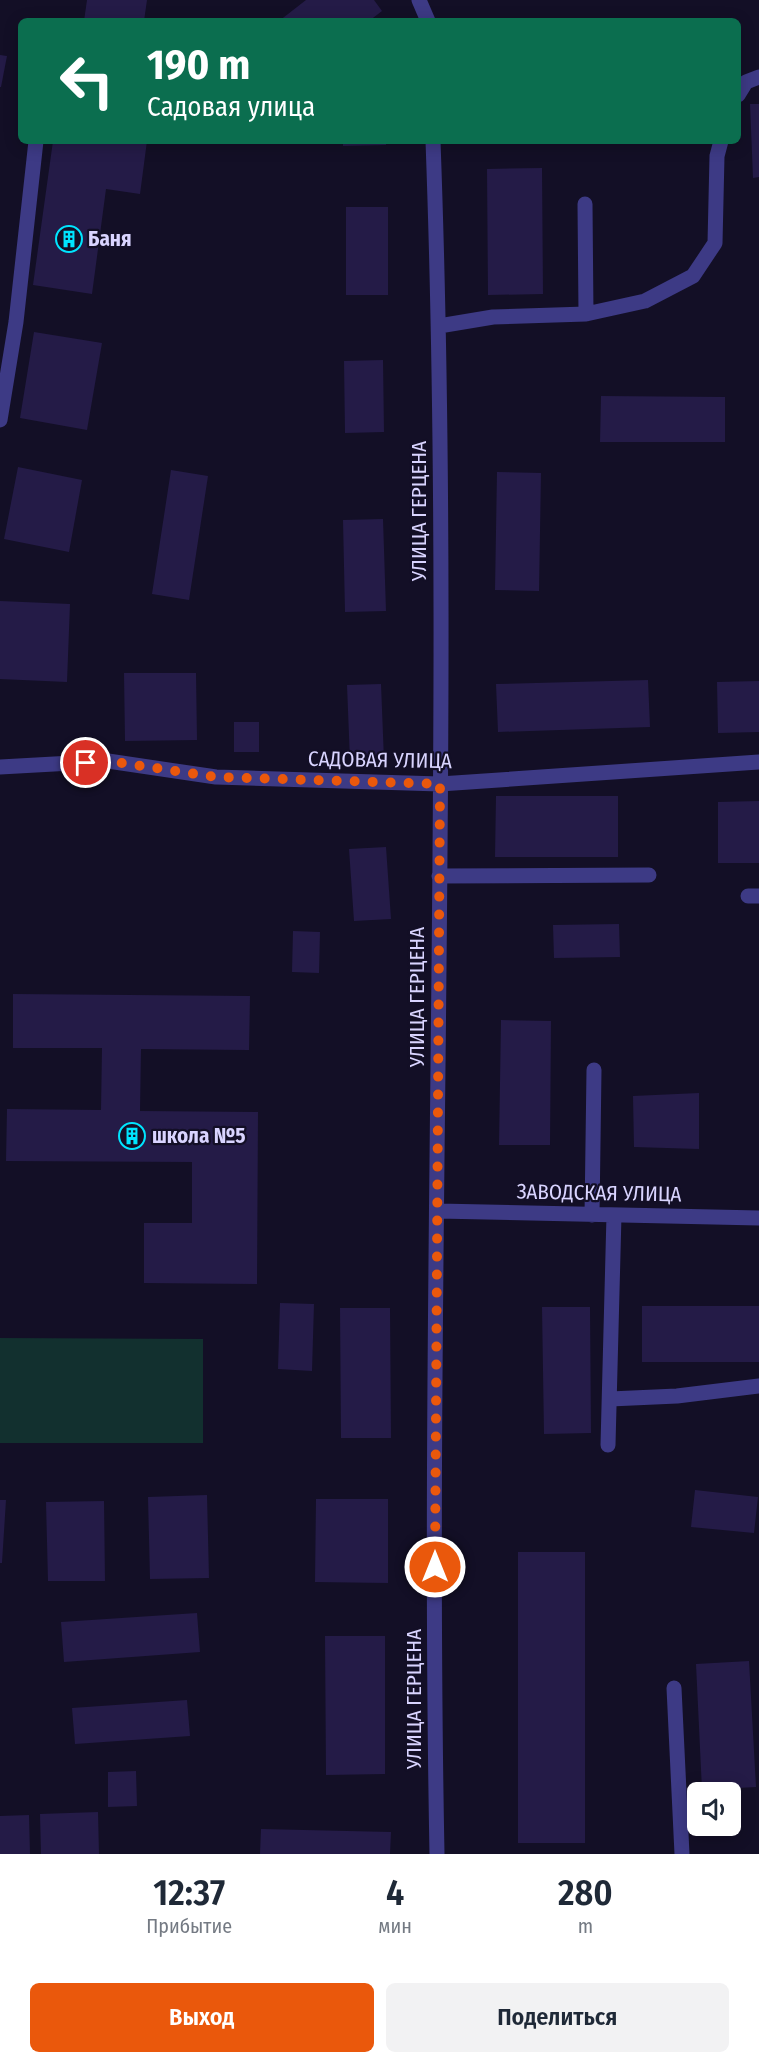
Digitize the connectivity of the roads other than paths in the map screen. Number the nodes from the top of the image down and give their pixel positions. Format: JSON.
{"nodes":[{"id":1,"x":419,"y":0,"type":"edge"},
{"id":2,"x":427,"y":18,"type":"edge"},
{"id":3,"x":759,"y":77,"type":"edge"},
{"id":4,"x":741,"y":90,"type":"edge"},
{"id":5,"x":36,"y":144,"type":"edge"},
{"id":6,"x":433,"y":144,"type":"edge"},
{"id":7,"x":720,"y":144,"type":"edge"},
{"id":8,"x":585,"y":204,"type":"dead end"},
{"id":9,"x":586,"y":314,"type":"junction"},
{"id":10,"x":439,"y":326,"type":"junction"},
{"id":11,"x":0,"y":420,"type":"edge"},
{"id":12,"x":759,"y":762,"type":"edge"},
{"id":13,"x":0,"y":767,"type":"edge"},
{"id":14,"x":440,"y":784,"type":"junction"},
{"id":15,"x":649,"y":875,"type":"dead end"},
{"id":16,"x":439,"y":876,"type":"junction"},
{"id":17,"x":594,"y":1070,"type":"dead end"},
{"id":18,"x":438,"y":1211,"type":"junction"},
{"id":19,"x":592,"y":1215,"type":"junction"},
{"id":20,"x":614,"y":1215,"type":"junction"},
{"id":21,"x":759,"y":1218,"type":"edge"},
{"id":22,"x":759,"y":1386,"type":"edge"},
{"id":23,"x":610,"y":1399,"type":"junction"},
{"id":24,"x":608,"y":1444,"type":"dead end"},
{"id":25,"x":674,"y":1688,"type":"dead end"},
{"id":26,"x":437,"y":1854,"type":"edge"},
{"id":27,"x":682,"y":1854,"type":"edge"}],
"edges":[{"from":1,"to":2,"type":"street"},
{"from":3,"to":4,"type":"street"},
{"from":5,"to":11,"type":"street"},
{"from":6,"to":10,"type":"street","name":"УЛИЦА ГЕРЦЕНА"},
{"from":7,"to":9,"type":"street"},
{"from":8,"to":9,"type":"street"},
{"from":9,"to":10,"type":"street"},
{"from":10,"to":14,"type":"street","name":"УЛИЦА ГЕРЦЕНА"},
{"from":12,"to":14,"type":"street","name":"САДОВАЯ УЛИЦА"},
{"from":13,"to":14,"type":"street","name":"САДОВАЯ УЛИЦА"},
{"from":14,"to":16,"type":"street","name":"УЛИЦА ГЕРЦЕНА"},
{"from":15,"to":16,"type":"street"},
{"from":16,"to":18,"type":"street","name":"УЛИЦА ГЕРЦЕНА"},
{"from":17,"to":19,"type":"street"},
{"from":18,"to":19,"type":"street","name":"ЗАВОДСКАЯ УЛИЦА"},
{"from":18,"to":26,"type":"street","name":"УЛИЦА ГЕРЦЕНА"},
{"from":19,"to":20,"type":"street","name":"ЗАВОДСКАЯ УЛИЦА"},
{"from":20,"to":21,"type":"street","name":"ЗАВОДСКАЯ УЛИЦА"},
{"from":20,"to":23,"type":"street"},
{"from":22,"to":23,"type":"street"},
{"from":23,"to":24,"type":"street"},
{"from":25,"to":27,"type":"street"}]}
